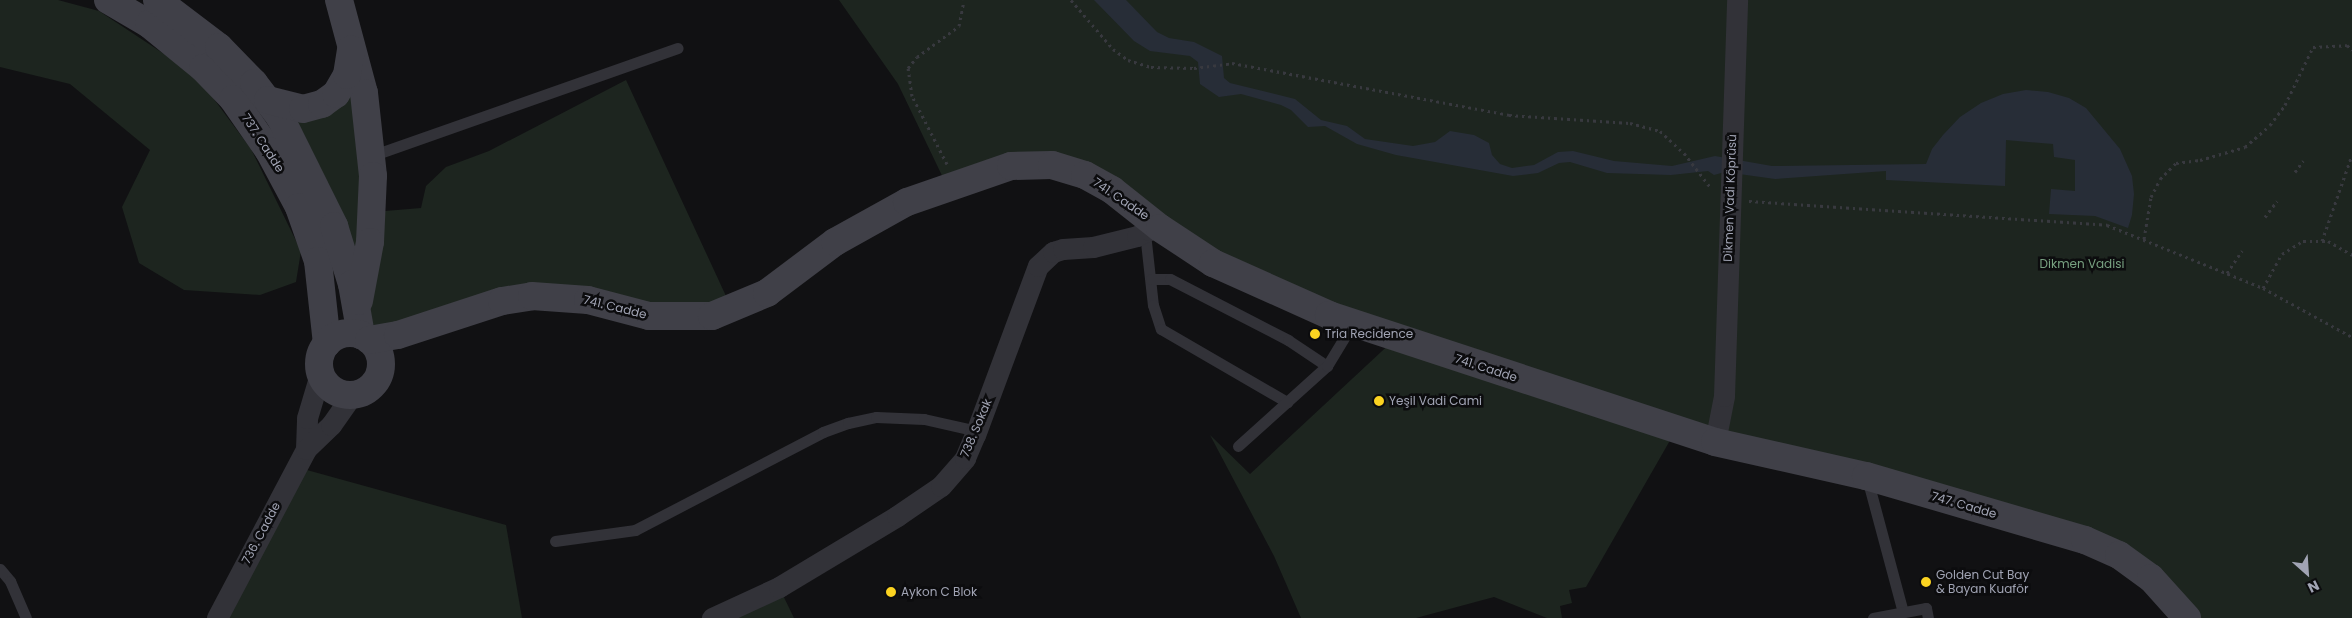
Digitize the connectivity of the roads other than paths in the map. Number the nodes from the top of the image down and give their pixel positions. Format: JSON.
{"nodes":[{"id":1,"x":108,"y":0,"type":"edge"},
{"id":2,"x":157,"y":0,"type":"edge"},
{"id":3,"x":339,"y":0,"type":"edge"},
{"id":4,"x":1738,"y":0,"type":"edge"},
{"id":5,"x":352,"y":45,"type":"junction"},
{"id":6,"x":678,"y":48,"type":"dead end"},
{"id":7,"x":268,"y":100,"type":"junction"},
{"id":8,"x":371,"y":156,"type":"junction"},
{"id":9,"x":1149,"y":227,"type":"junction"},
{"id":10,"x":1151,"y":279,"type":"junction"},
{"id":11,"x":468,"y":313,"type":"junction"},
{"id":12,"x":1353,"y":323,"type":"junction"},
{"id":13,"x":362,"y":329,"type":"junction"},
{"id":14,"x":327,"y":344,"type":"junction"},
{"id":15,"x":1327,"y":366,"type":"junction"},
{"id":16,"x":320,"y":374,"type":"junction"},
{"id":17,"x":378,"y":377,"type":"junction"},
{"id":18,"x":352,"y":395,"type":"junction"},
{"id":19,"x":1287,"y":402,"type":"junction"},
{"id":20,"x":977,"y":431,"type":"junction"},
{"id":21,"x":1715,"y":442,"type":"junction"},
{"id":22,"x":1238,"y":446,"type":"dead end"},
{"id":23,"x":306,"y":449,"type":"junction"},
{"id":24,"x":1866,"y":476,"type":"junction"},
{"id":25,"x":555,"y":541,"type":"dead end"},
{"id":26,"x":0,"y":569,"type":"edge"},
{"id":27,"x":1903,"y":612,"type":"junction"},
{"id":28,"x":26,"y":618,"type":"edge"},
{"id":29,"x":217,"y":618,"type":"edge"},
{"id":30,"x":712,"y":618,"type":"edge"},
{"id":31,"x":1873,"y":618,"type":"edge"},
{"id":32,"x":1928,"y":618,"type":"edge"},
{"id":33,"x":2187,"y":618,"type":"edge"}],
"edges":[{"from":1,"to":14,"type":"street","name":"737. Cadde"},
{"from":2,"to":7,"type":"street","name":"737. Cadde"},
{"from":3,"to":5,"type":"street"},
{"from":4,"to":21,"type":"street","name":"Dikmen Vadi Köprüsü","bridge":true},
{"from":5,"to":7,"type":"street"},
{"from":5,"to":8,"type":"street"},
{"from":6,"to":8,"type":"lane"},
{"from":7,"to":13,"type":"street","name":"737. Cadde"},
{"from":8,"to":13,"type":"street"},
{"from":9,"to":10,"type":"lane"},
{"from":9,"to":11,"type":"street","name":"741. Cadde"},
{"from":9,"to":12,"type":"street","name":"741. Cadde"},
{"from":9,"to":20,"type":"street","name":"738. Sokak"},
{"from":10,"to":15,"type":"lane"},
{"from":10,"to":19,"type":"lane"},
{"from":11,"to":13,"type":"street","name":"741. Cadde"},
{"from":11,"to":17,"type":"street","name":"741. Cadde"},
{"from":12,"to":15,"type":"lane"},
{"from":12,"to":21,"type":"street","name":"741. Cadde"},
{"from":13,"to":14,"type":"street"},
{"from":13,"to":17,"type":"street","name":"737. Cadde"},
{"from":14,"to":16,"type":"street","name":"737. Cadde"},
{"from":15,"to":19,"type":"lane"},
{"from":16,"to":18,"type":"street"},
{"from":16,"to":23,"type":"street","name":"736. Cadde"},
{"from":17,"to":18,"type":"street"},
{"from":18,"to":23,"type":"street","name":"736. Cadde"},
{"from":19,"to":22,"type":"lane"},
{"from":20,"to":25,"type":"lane"},
{"from":20,"to":30,"type":"street","name":"738. Sokak"},
{"from":21,"to":24,"type":"street","name":"747. Cadde"},
{"from":23,"to":29,"type":"street","name":"736. Cadde"},
{"from":24,"to":27,"type":"lane"},
{"from":24,"to":33,"type":"street","name":"747. Cadde"},
{"from":26,"to":28,"type":"lane"},
{"from":27,"to":31,"type":"lane"},
{"from":27,"to":32,"type":"lane"}]}
